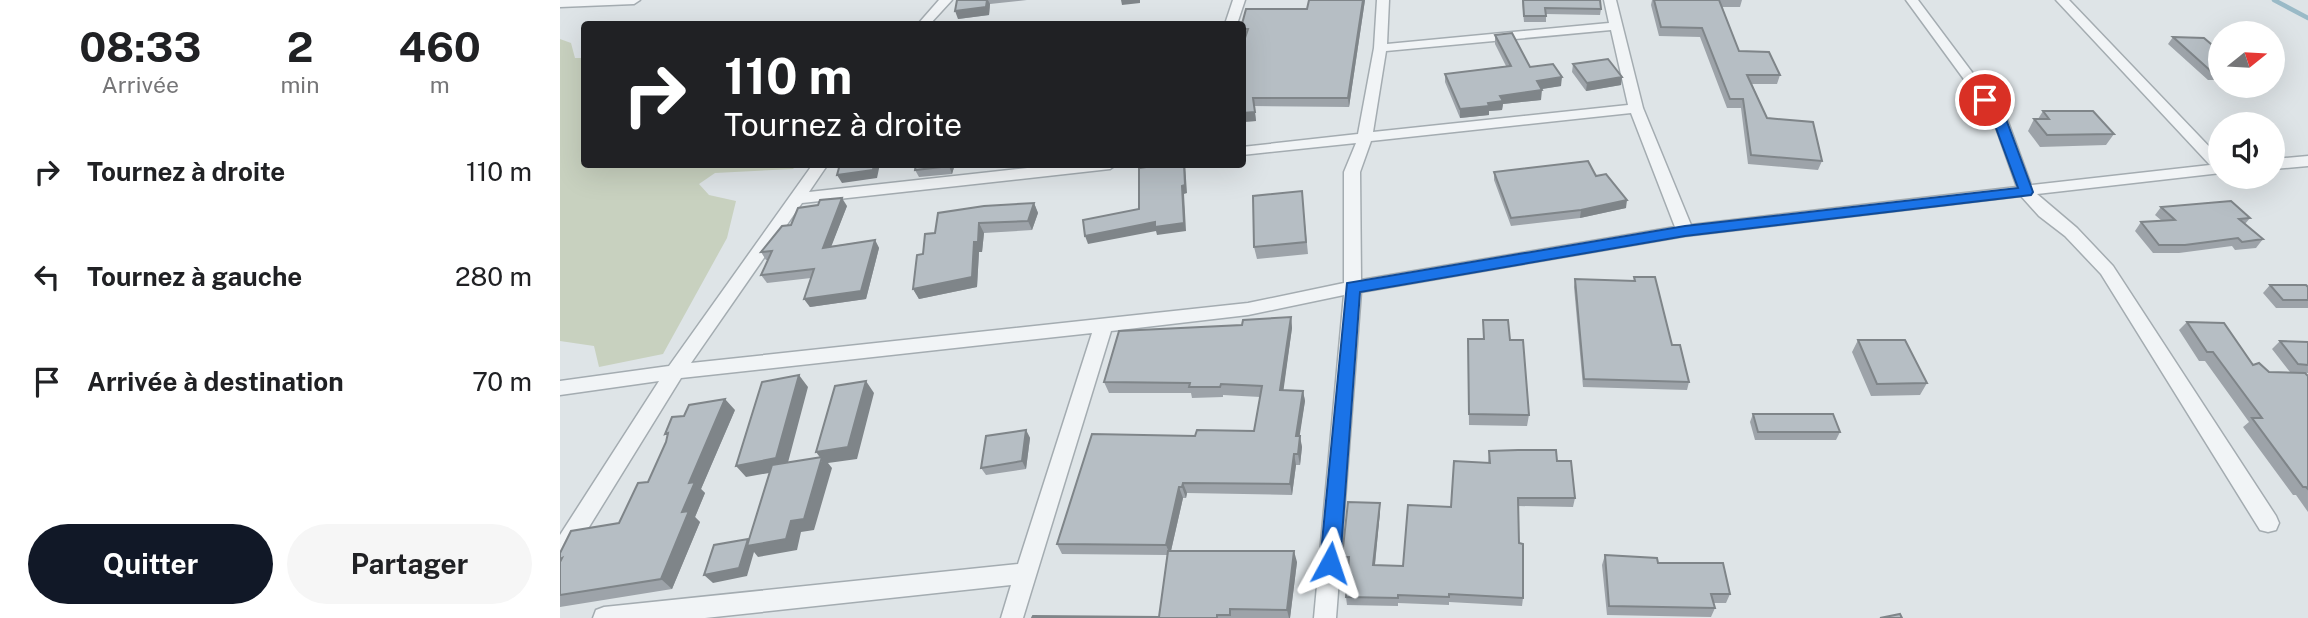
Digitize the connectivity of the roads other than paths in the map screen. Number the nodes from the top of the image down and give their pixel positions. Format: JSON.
{"nodes":[{"id":1,"x":634,"y":0,"type":"edge"},
{"id":2,"x":946,"y":0,"type":"edge"},
{"id":3,"x":1239,"y":0,"type":"edge"},
{"id":4,"x":1383,"y":0,"type":"edge"},
{"id":5,"x":1610,"y":0,"type":"edge"},
{"id":6,"x":1912,"y":0,"type":"edge"},
{"id":7,"x":2062,"y":0,"type":"edge"},
{"id":8,"x":560,"y":4,"type":"edge"},
{"id":9,"x":927,"y":21,"type":"edge"},
{"id":10,"x":1232,"y":21,"type":"edge"},
{"id":11,"x":1618,"y":26,"type":"junction"},
{"id":12,"x":1380,"y":48,"type":"junction"},
{"id":13,"x":1636,"y":108,"type":"junction"},
{"id":14,"x":1365,"y":138,"type":"junction"},
{"id":15,"x":1246,"y":150,"type":"edge"},
{"id":16,"x":2308,"y":161,"type":"edge"},
{"id":17,"x":2285,"y":163,"type":"edge"},
{"id":18,"x":818,"y":168,"type":"edge"},
{"id":19,"x":1073,"y":168,"type":"edge"},
{"id":20,"x":2026,"y":192,"type":"junction"},
{"id":21,"x":798,"y":198,"type":"junction"},
{"id":22,"x":1685,"y":231,"type":"junction"},
{"id":23,"x":1353,"y":287,"type":"junction"},
{"id":24,"x":1103,"y":326,"type":"junction"},
{"id":25,"x":675,"y":373,"type":"junction"},
{"id":26,"x":560,"y":388,"type":"edge"},
{"id":27,"x":2268,"y":523,"type":"dead end"},
{"id":28,"x":560,"y":554,"type":"edge"},
{"id":29,"x":1027,"y":573,"type":"junction"},
{"id":30,"x":604,"y":618,"type":"edge"},
{"id":31,"x":1012,"y":618,"type":"edge"},
{"id":32,"x":1325,"y":618,"type":"edge"}],
"edges":[{"from":1,"to":8,"type":"street"},
{"from":2,"to":9,"type":"street"},
{"from":3,"to":10,"type":"street"},
{"from":4,"to":12,"type":"street"},
{"from":5,"to":11,"type":"street"},
{"from":6,"to":20,"type":"street"},
{"from":7,"to":20,"type":"street"},
{"from":11,"to":12,"type":"street"},
{"from":11,"to":13,"type":"street"},
{"from":12,"to":14,"type":"street"},
{"from":13,"to":14,"type":"street"},
{"from":13,"to":22,"type":"street"},
{"from":14,"to":15,"type":"street"},
{"from":14,"to":23,"type":"street"},
{"from":16,"to":17,"type":"street"},
{"from":18,"to":21,"type":"street"},
{"from":19,"to":21,"type":"street"},
{"from":20,"to":22,"type":"street"},
{"from":20,"to":27,"type":"street"},
{"from":21,"to":25,"type":"street"},
{"from":22,"to":23,"type":"street"},
{"from":23,"to":24,"type":"street"},
{"from":23,"to":32,"type":"street"},
{"from":24,"to":25,"type":"street"},
{"from":24,"to":29,"type":"street"},
{"from":25,"to":26,"type":"street"},
{"from":25,"to":28,"type":"street"},
{"from":29,"to":30,"type":"street"},
{"from":29,"to":31,"type":"street"}]}
